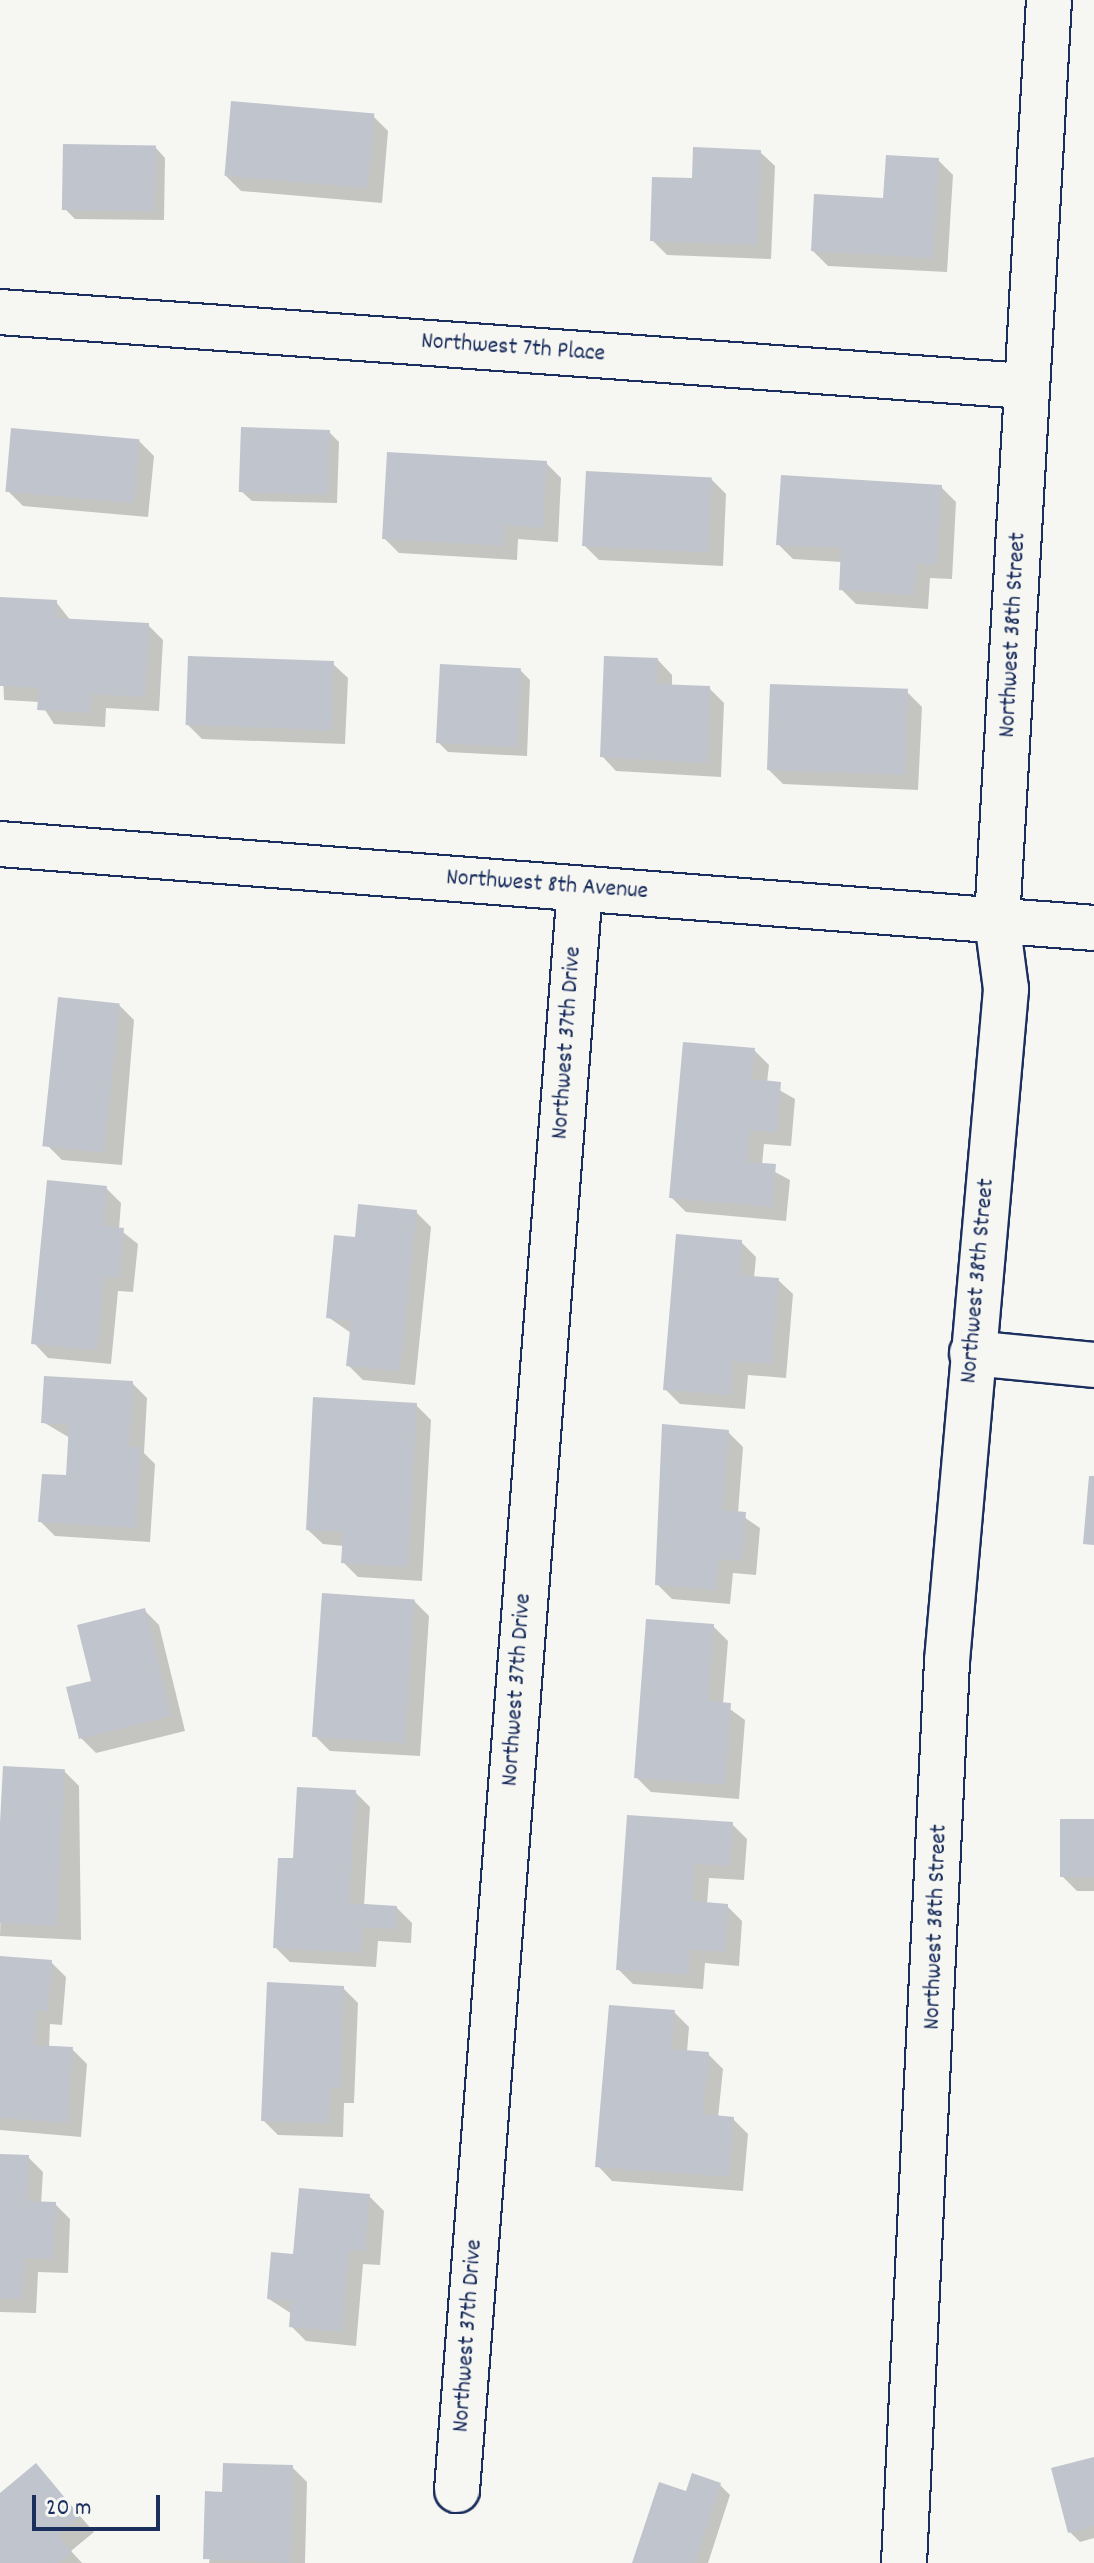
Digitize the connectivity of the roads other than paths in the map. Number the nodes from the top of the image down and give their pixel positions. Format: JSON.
{"nodes":[{"id":1,"x":1049,"y":0,"type":"edge"},
{"id":2,"x":0,"y":312,"type":"edge"},
{"id":3,"x":1026,"y":386,"type":"junction"},
{"id":4,"x":0,"y":844,"type":"edge"},
{"id":5,"x":580,"y":889,"type":"junction"},
{"id":6,"x":997,"y":921,"type":"junction"},
{"id":7,"x":1094,"y":928,"type":"edge"},
{"id":8,"x":972,"y":1353,"type":"junction"},
{"id":9,"x":1094,"y":1365,"type":"edge"},
{"id":10,"x":457,"y":2490,"type":"dead end"},
{"id":11,"x":904,"y":2563,"type":"edge"}],
"edges":[{"from":1,"to":3,"type":"street","name":"Northwest 38th Street"},
{"from":2,"to":3,"type":"street","name":"Northwest 7th Place"},
{"from":3,"to":6,"type":"street","name":"Northwest 38th Street"},
{"from":4,"to":5,"type":"street","name":"Northwest 8th Avenue"},
{"from":5,"to":6,"type":"street","name":"Northwest 8th Avenue"},
{"from":5,"to":10,"type":"street","name":"Northwest 37th Drive"},
{"from":6,"to":7,"type":"street","name":"Northwest 8th Avenue"},
{"from":6,"to":8,"type":"street","name":"Northwest 38th Street"},
{"from":8,"to":9,"type":"street"},
{"from":8,"to":11,"type":"street","name":"Northwest 38th Street"}]}
